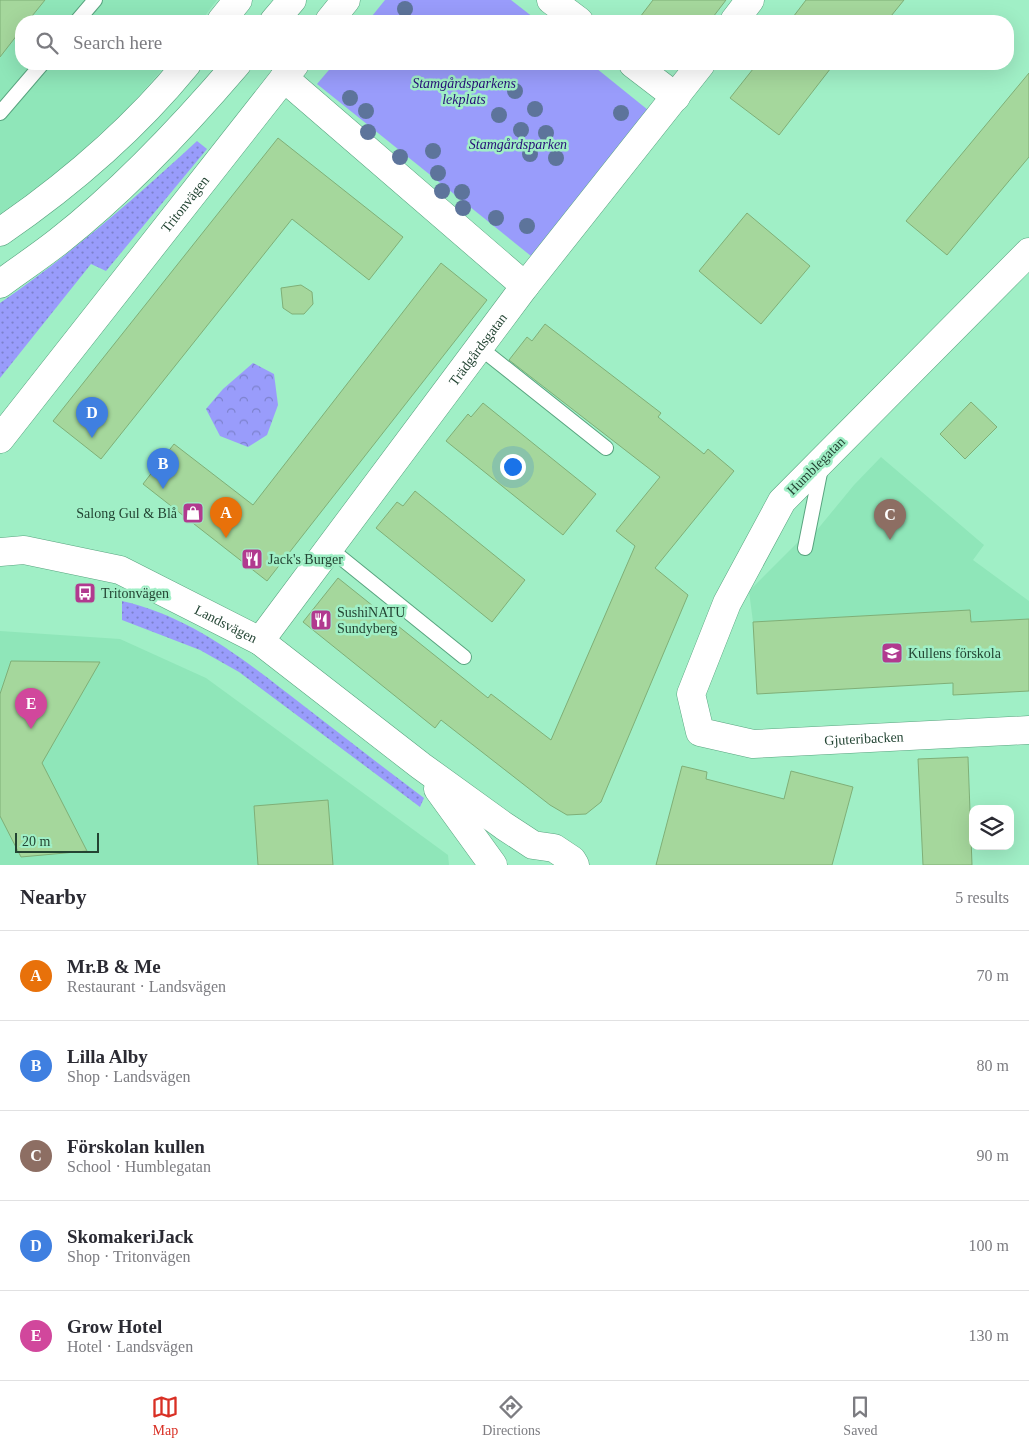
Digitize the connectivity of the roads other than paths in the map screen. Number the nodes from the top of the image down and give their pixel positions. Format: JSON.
{"nodes":[{"id":1,"x":95,"y":0,"type":"edge"},
{"id":2,"x":238,"y":0,"type":"edge"},
{"id":3,"x":292,"y":0,"type":"edge"},
{"id":4,"x":346,"y":0,"type":"edge"},
{"id":5,"x":551,"y":0,"type":"edge"},
{"id":6,"x":750,"y":0,"type":"edge"},
{"id":7,"x":82,"y":15,"type":"edge"},
{"id":8,"x":226,"y":15,"type":"edge"},
{"id":9,"x":279,"y":15,"type":"edge"},
{"id":10,"x":334,"y":15,"type":"edge"},
{"id":11,"x":570,"y":15,"type":"edge"},
{"id":12,"x":739,"y":15,"type":"edge"},
{"id":13,"x":37,"y":70,"type":"edge"},
{"id":14,"x":182,"y":70,"type":"edge"},
{"id":15,"x":232,"y":70,"type":"edge"},
{"id":16,"x":641,"y":70,"type":"edge"},
{"id":17,"x":697,"y":70,"type":"edge"},
{"id":18,"x":289,"y":71,"type":"edge"},
{"id":19,"x":676,"y":97,"type":"junction"},
{"id":20,"x":0,"y":113,"type":"edge"},
{"id":21,"x":0,"y":232,"type":"edge"},
{"id":22,"x":1029,"y":252,"type":"edge"},
{"id":23,"x":0,"y":284,"type":"edge"},
{"id":24,"x":525,"y":286,"type":"junction"},
{"id":25,"x":479,"y":347,"type":"junction"},
{"id":26,"x":0,"y":440,"type":"edge"},
{"id":27,"x":606,"y":448,"type":"dead end"},
{"id":28,"x":822,"y":460,"type":"junction"},
{"id":29,"x":329,"y":548,"type":"junction"},
{"id":30,"x":805,"y":548,"type":"dead end"},
{"id":31,"x":0,"y":552,"type":"edge"},
{"id":32,"x":260,"y":642,"type":"junction"},
{"id":33,"x":464,"y":657,"type":"dead end"},
{"id":34,"x":1029,"y":730,"type":"edge"},
{"id":35,"x":700,"y":732,"type":"joint"},
{"id":36,"x":420,"y":766,"type":"junction"},
{"id":37,"x":532,"y":845,"type":"junction"},
{"id":38,"x":493,"y":865,"type":"edge"},
{"id":39,"x":505,"y":865,"type":"edge"},
{"id":40,"x":574,"y":865,"type":"edge"}],
"edges":[{"from":1,"to":7,"type":"lane"},
{"from":2,"to":8,"type":"street"},
{"from":3,"to":9,"type":"street"},
{"from":4,"to":10,"type":"street"},
{"from":5,"to":11,"type":"street"},
{"from":6,"to":12,"type":"street"},
{"from":13,"to":20,"type":"lane"},
{"from":14,"to":21,"type":"street"},
{"from":15,"to":23,"type":"street"},
{"from":16,"to":19,"type":"street"},
{"from":17,"to":19,"type":"street","name":"Trädgårdsgatan"},
{"from":18,"to":24,"type":"street"},
{"from":18,"to":26,"type":"street","name":"Tritonvägen"},
{"from":19,"to":24,"type":"street","name":"Trädgårdsgatan"},
{"from":22,"to":28,"type":"street","name":"Humblegatan"},
{"from":24,"to":25,"type":"street","name":"Trädgårdsgatan"},
{"from":25,"to":27,"type":"lane"},
{"from":25,"to":29,"type":"street","name":"Trädgårdsgatan"},
{"from":28,"to":30,"type":"lane"},
{"from":28,"to":35,"type":"street","name":"Humblegatan"},
{"from":29,"to":32,"type":"street","name":"Trädgårdsgatan"},
{"from":29,"to":33,"type":"lane"},
{"from":31,"to":32,"type":"street","name":"Landsvägen"},
{"from":32,"to":36,"type":"street","name":"Landsvägen"},
{"from":34,"to":35,"type":"street","name":"Gjuteribacken"},
{"from":36,"to":37,"type":"street","name":"Landsvägen"},
{"from":36,"to":38,"type":"street","name":"Landsvägen"},
{"from":37,"to":39,"type":"street"},
{"from":37,"to":40,"type":"street","name":"Landsvägen"}]}
